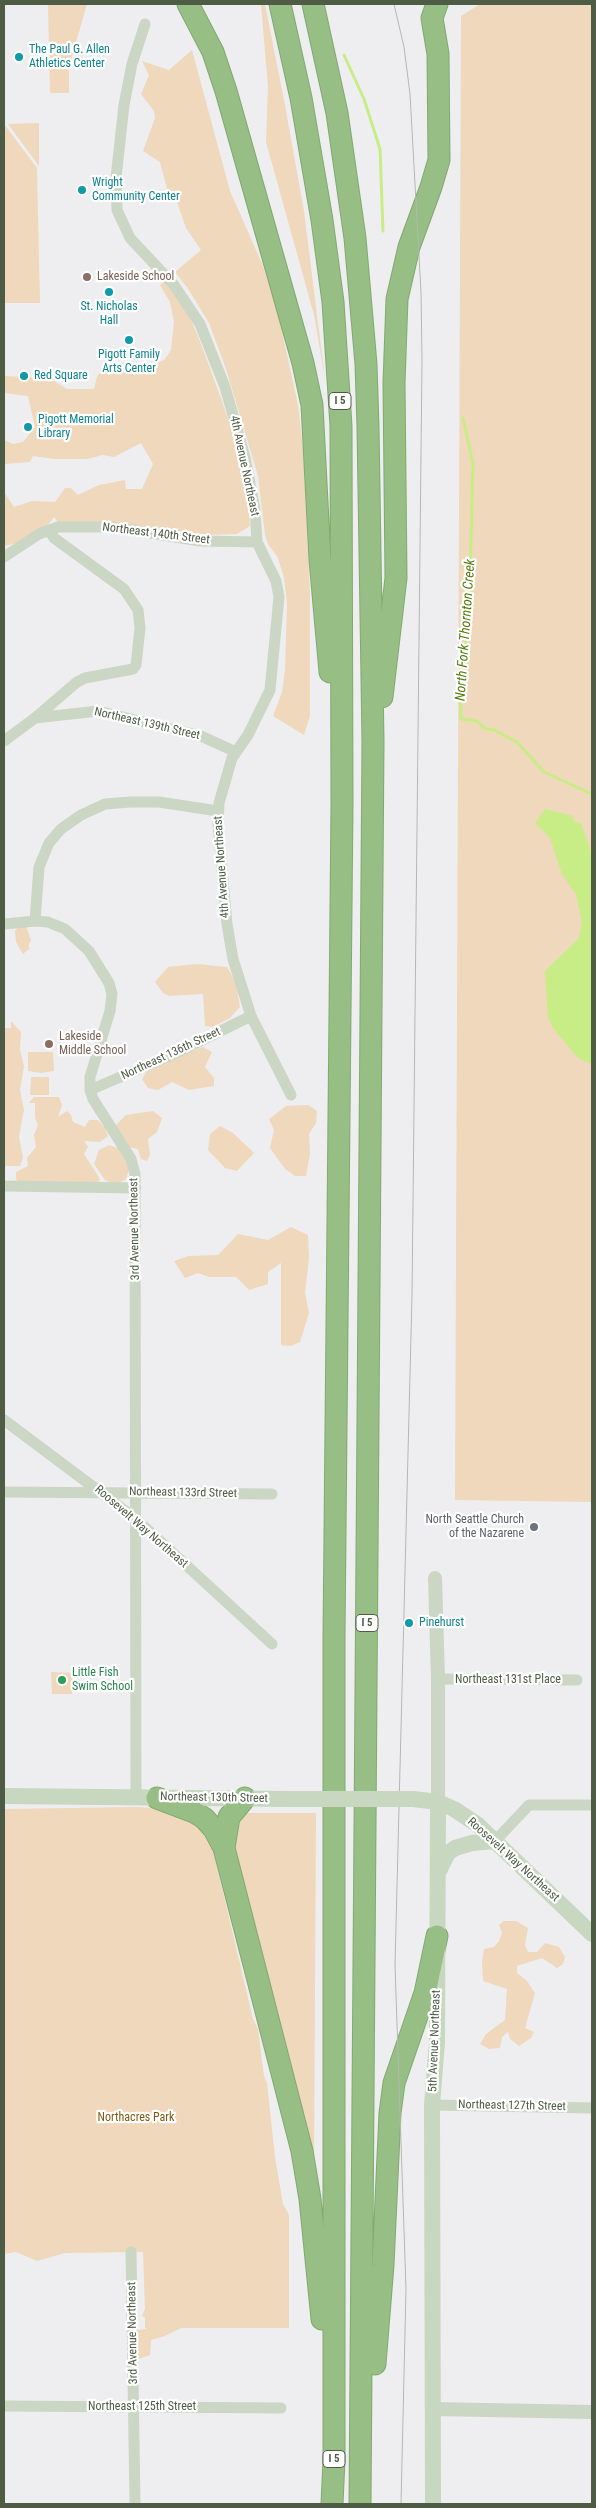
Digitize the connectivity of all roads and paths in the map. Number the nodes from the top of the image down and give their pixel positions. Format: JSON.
{"nodes":[{"id":1,"x":175,"y":4,"type":"edge"},
{"id":2,"x":188,"y":4,"type":"edge"},
{"id":3,"x":280,"y":4,"type":"edge"},
{"id":4,"x":313,"y":4,"type":"edge"},
{"id":5,"x":437,"y":4,"type":"edge"},
{"id":6,"x":199,"y":23,"type":"junction"},
{"id":7,"x":145,"y":24,"type":"dead end"},
{"id":8,"x":48,"y":530,"type":"junction"},
{"id":9,"x":257,"y":542,"type":"junction"},
{"id":10,"x":4,"y":557,"type":"edge"},
{"id":11,"x":35,"y":718,"type":"junction"},
{"id":12,"x":373,"y":741,"type":"junction"},
{"id":13,"x":4,"y":742,"type":"edge"},
{"id":14,"x":236,"y":752,"type":"junction"},
{"id":15,"x":342,"y":804,"type":"junction"},
{"id":16,"x":218,"y":811,"type":"junction"},
{"id":17,"x":35,"y":920,"type":"junction"},
{"id":18,"x":4,"y":924,"type":"edge"},
{"id":19,"x":251,"y":1016,"type":"junction"},
{"id":20,"x":90,"y":1090,"type":"junction"},
{"id":21,"x":291,"y":1095,"type":"dead end"},
{"id":22,"x":4,"y":1186,"type":"edge"},
{"id":23,"x":136,"y":1188,"type":"junction"},
{"id":24,"x":4,"y":1420,"type":"edge"},
{"id":25,"x":4,"y":1492,"type":"edge"},
{"id":26,"x":102,"y":1492,"type":"junction"},
{"id":27,"x":135,"y":1492,"type":"junction"},
{"id":28,"x":272,"y":1494,"type":"dead end"},
{"id":29,"x":136,"y":1520,"type":"junction"},
{"id":30,"x":435,"y":1578,"type":"dead end"},
{"id":31,"x":272,"y":1644,"type":"dead end"},
{"id":32,"x":438,"y":1679,"type":"junction"},
{"id":33,"x":577,"y":1680,"type":"dead end"},
{"id":34,"x":4,"y":1796,"type":"edge"},
{"id":35,"x":146,"y":1797,"type":"junction"},
{"id":36,"x":245,"y":1798,"type":"junction"},
{"id":37,"x":425,"y":1801,"type":"junction"},
{"id":38,"x":592,"y":1805,"type":"edge"},
{"id":39,"x":495,"y":1841,"type":"junction"},
{"id":40,"x":224,"y":1848,"type":"junction"},
{"id":41,"x":437,"y":1880,"type":"junction"},
{"id":42,"x":592,"y":1934,"type":"edge"},
{"id":43,"x":437,"y":1936,"type":"junction"},
{"id":44,"x":432,"y":2105,"type":"junction"},
{"id":45,"x":592,"y":2108,"type":"edge"},
{"id":46,"x":131,"y":2252,"type":"dead end"},
{"id":47,"x":4,"y":2406,"type":"edge"},
{"id":48,"x":134,"y":2407,"type":"junction"},
{"id":49,"x":281,"y":2408,"type":"dead end"},
{"id":50,"x":432,"y":2409,"type":"junction"},
{"id":51,"x":592,"y":2412,"type":"edge"},
{"id":52,"x":334,"y":2414,"type":"junction"},
{"id":53,"x":135,"y":2504,"type":"edge"},
{"id":54,"x":332,"y":2504,"type":"edge"},
{"id":55,"x":360,"y":2504,"type":"edge"},
{"id":56,"x":369,"y":2504,"type":"edge"},
{"id":57,"x":433,"y":2504,"type":"edge"}],
"edges":[{"from":1,"to":6,"type":"highway"},
{"from":2,"to":6,"type":"highway"},
{"from":3,"to":15,"type":"highway","number":"I 5"},
{"from":4,"to":12,"type":"highway","number":"I 5"},
{"from":5,"to":12,"type":"highway"},
{"from":6,"to":15,"type":"highway"},
{"from":7,"to":9,"type":"street","name":"4th Avenue Northeast"},
{"from":8,"to":9,"type":"street","name":"Northeast 140th Street"},
{"from":8,"to":10,"type":"street","name":"Northeast 140th Street"},
{"from":8,"to":11,"type":"street"},
{"from":9,"to":14,"type":"street","name":"4th Avenue Northeast"},
{"from":11,"to":13,"type":"street"},
{"from":11,"to":14,"type":"street","name":"Northeast 139th Street"},
{"from":12,"to":55,"type":"highway","number":"I 5"},
{"from":14,"to":16,"type":"street","name":"4th Avenue Northeast"},
{"from":15,"to":52,"type":"highway","number":"I 5"},
{"from":16,"to":17,"type":"street"},
{"from":16,"to":19,"type":"street","name":"4th Avenue Northeast"},
{"from":17,"to":18,"type":"street"},
{"from":17,"to":20,"type":"street"},
{"from":19,"to":20,"type":"street","name":"Northeast 136th Street"},
{"from":19,"to":21,"type":"street","name":"4th Avenue Northeast"},
{"from":20,"to":23,"type":"street","name":"3rd Avenue Northeast"},
{"from":22,"to":23,"type":"street"},
{"from":23,"to":27,"type":"street","name":"3rd Avenue Northeast"},
{"from":24,"to":26,"type":"street","name":"Roosevelt Way Northeast"},
{"from":25,"to":26,"type":"street","name":"Northeast 133rd Street"},
{"from":26,"to":27,"type":"street","name":"Northeast 133rd Street"},
{"from":26,"to":29,"type":"street","name":"Roosevelt Way Northeast"},
{"from":27,"to":28,"type":"street","name":"Northeast 133rd Street"},
{"from":27,"to":29,"type":"street","name":"3rd Avenue Northeast"},
{"from":29,"to":31,"type":"street","name":"Roosevelt Way Northeast"},
{"from":29,"to":35,"type":"street","name":"3rd Avenue Northeast"},
{"from":30,"to":32,"type":"street","name":"5th Avenue Northeast"},
{"from":32,"to":33,"type":"street","name":"Northeast 131st Place"},
{"from":32,"to":37,"type":"street","name":"5th Avenue Northeast"},
{"from":34,"to":35,"type":"main road","name":"Northeast 130th Street"},
{"from":35,"to":36,"type":"main road","name":"Northeast 130th Street"},
{"from":35,"to":40,"type":"highway"},
{"from":36,"to":37,"type":"main road","name":"Northeast 130th Street","bridge":true},
{"from":36,"to":40,"type":"highway"},
{"from":37,"to":39,"type":"main road","name":"Roosevelt Way Northeast"},
{"from":37,"to":41,"type":"main road","name":"5th Avenue Northeast"},
{"from":38,"to":39,"type":"street"},
{"from":39,"to":41,"type":"main road"},
{"from":39,"to":42,"type":"main road","name":"Roosevelt Way Northeast"},
{"from":40,"to":52,"type":"highway"},
{"from":41,"to":43,"type":"main road","name":"5th Avenue Northeast"},
{"from":43,"to":44,"type":"main road","name":"5th Avenue Northeast"},
{"from":43,"to":56,"type":"highway"},
{"from":44,"to":45,"type":"street","name":"Northeast 127th Street"},
{"from":44,"to":50,"type":"main road","name":"5th Avenue Northeast"},
{"from":46,"to":48,"type":"street","name":"3rd Avenue Northeast"},
{"from":47,"to":48,"type":"street","name":"Northeast 125th Street"},
{"from":48,"to":49,"type":"street","name":"Northeast 125th Street"},
{"from":48,"to":53,"type":"street","name":"3rd Avenue Northeast"},
{"from":50,"to":51,"type":"street"},
{"from":50,"to":57,"type":"main road","name":"5th Avenue Northeast"},
{"from":52,"to":54,"type":"highway","number":"I 5"}]}
